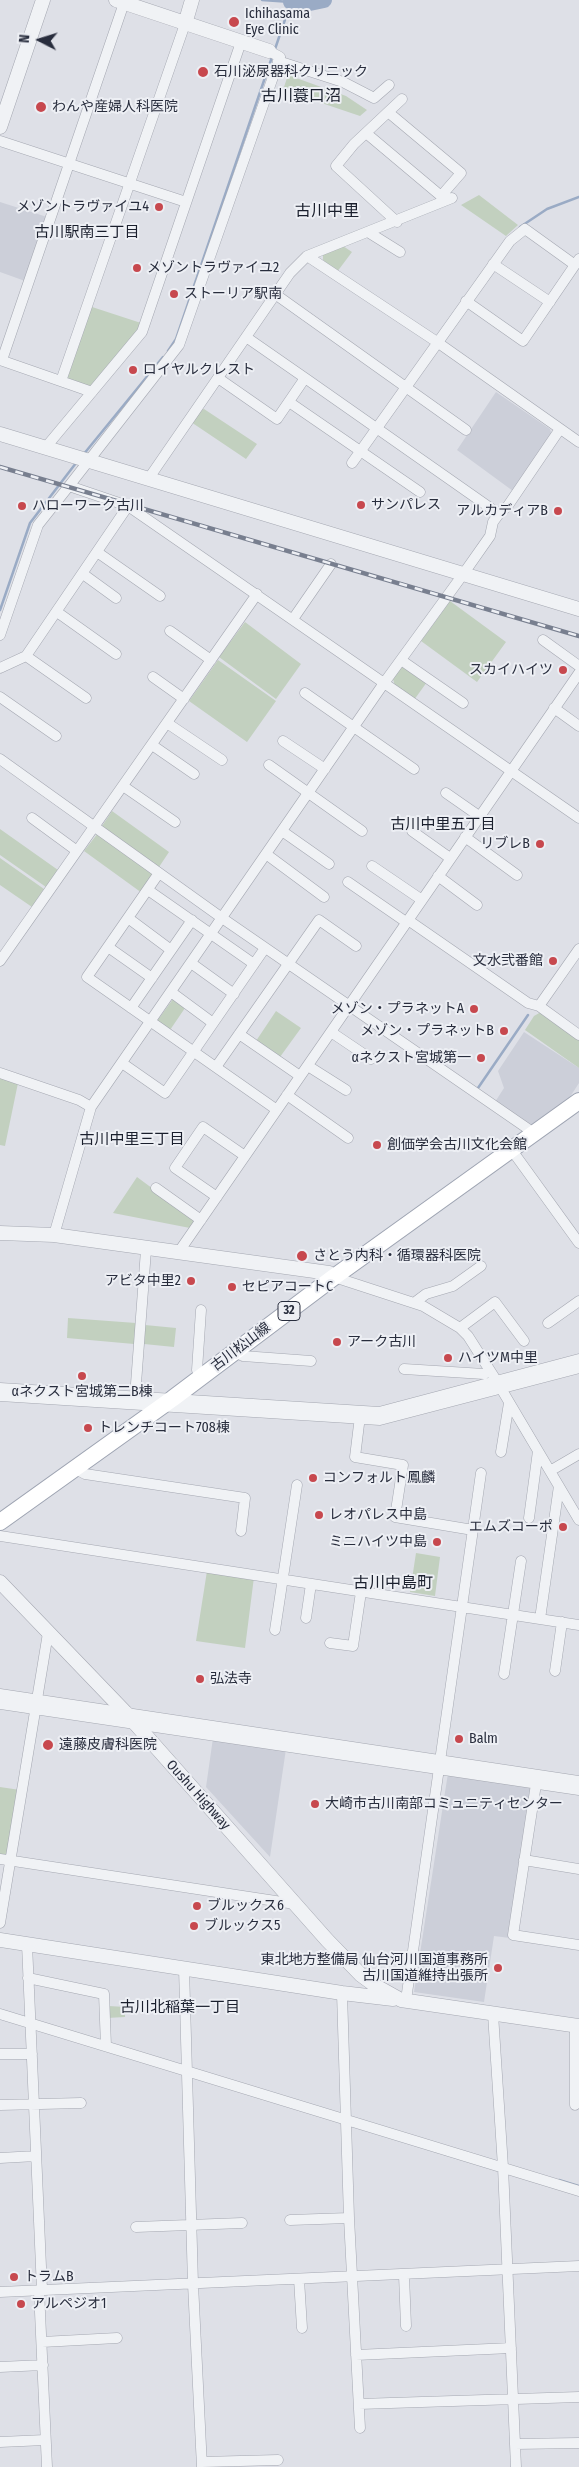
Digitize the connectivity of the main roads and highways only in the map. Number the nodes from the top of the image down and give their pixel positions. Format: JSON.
{"nodes":[{"id":1,"x":579,"y":1101,"type":"edge"},
{"id":2,"x":0,"y":1522,"type":"edge"}],
"edges":[{"from":1,"to":2,"type":"main road","name":"古川松山線","number":"32"}]}
